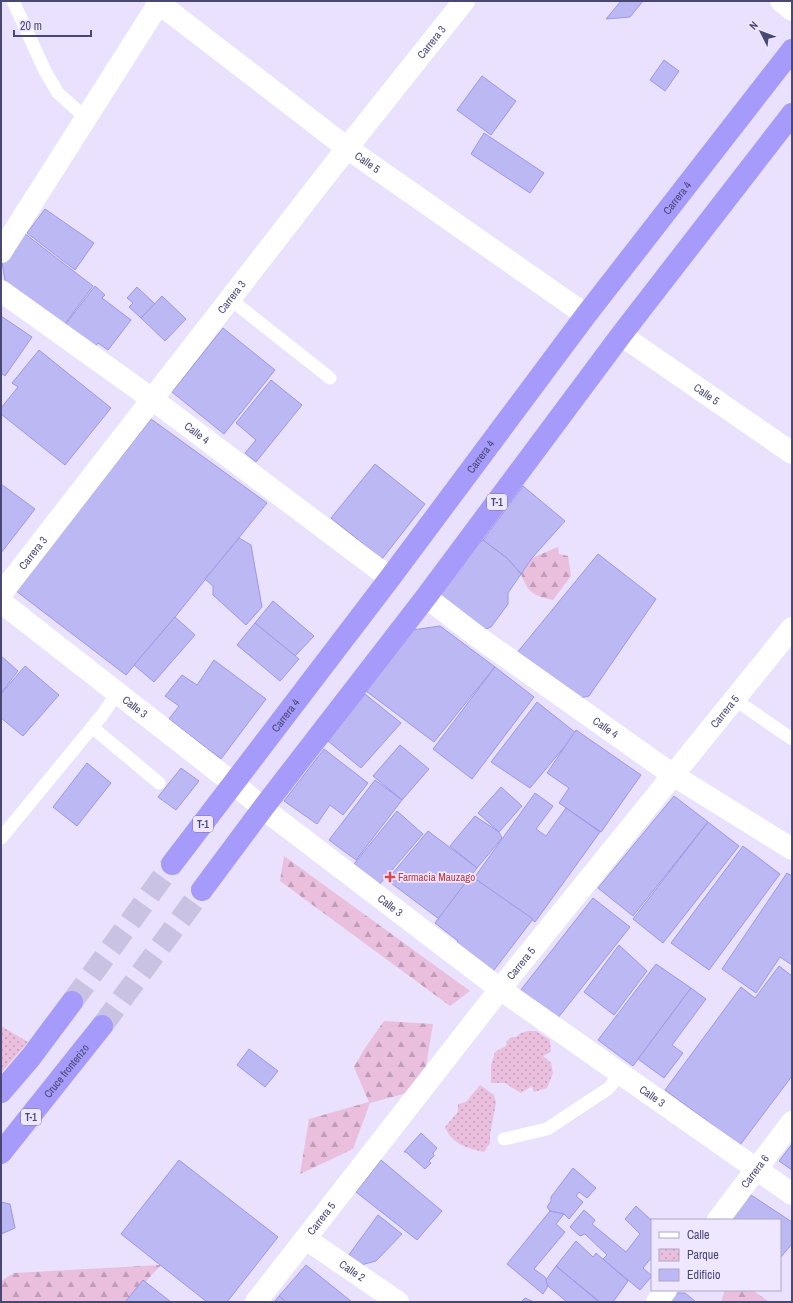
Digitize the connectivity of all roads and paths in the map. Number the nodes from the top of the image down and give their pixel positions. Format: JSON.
{"nodes":[{"id":1,"x":13,"y":1,"type":"edge"},
{"id":2,"x":464,"y":1,"type":"edge"},
{"id":3,"x":781,"y":1,"type":"edge"},
{"id":4,"x":157,"y":2,"type":"edge"},
{"id":5,"x":792,"y":10,"type":"edge"},
{"id":6,"x":792,"y":50,"type":"edge"},
{"id":7,"x":792,"y":114,"type":"edge"},
{"id":8,"x":86,"y":118,"type":"junction"},
{"id":9,"x":347,"y":148,"type":"junction"},
{"id":10,"x":1,"y":252,"type":"edge"},
{"id":11,"x":1,"y":291,"type":"edge"},
{"id":12,"x":230,"y":299,"type":"junction"},
{"id":13,"x":586,"y":315,"type":"junction"},
{"id":14,"x":621,"y":334,"type":"junction"},
{"id":15,"x":330,"y":378,"type":"dead end"},
{"id":16,"x":152,"y":399,"type":"junction"},
{"id":17,"x":792,"y":453,"type":"edge"},
{"id":18,"x":390,"y":578,"type":"junction"},
{"id":19,"x":1,"y":594,"type":"edge"},
{"id":20,"x":426,"y":597,"type":"junction"},
{"id":21,"x":1,"y":602,"type":"edge"},
{"id":22,"x":792,"y":628,"type":"edge"},
{"id":23,"x":117,"y":693,"type":"junction"},
{"id":24,"x":734,"y":699,"type":"junction"},
{"id":25,"x":92,"y":727,"type":"junction"},
{"id":26,"x":792,"y":739,"type":"edge"},
{"id":27,"x":674,"y":775,"type":"junction"},
{"id":28,"x":159,"y":783,"type":"dead end"},
{"id":29,"x":234,"y":784,"type":"junction"},
{"id":30,"x":263,"y":808,"type":"junction"},
{"id":31,"x":1,"y":838,"type":"edge"},
{"id":32,"x":792,"y":849,"type":"edge"},
{"id":33,"x":172,"y":864,"type":"tunnel mouth"},
{"id":34,"x":202,"y":890,"type":"tunnel mouth"},
{"id":35,"x":500,"y":989,"type":"junction"},
{"id":36,"x":72,"y":1002,"type":"tunnel mouth"},
{"id":37,"x":102,"y":1026,"type":"tunnel mouth"},
{"id":38,"x":620,"y":1073,"type":"junction"},
{"id":39,"x":1,"y":1092,"type":"edge"},
{"id":40,"x":792,"y":1122,"type":"edge"},
{"id":41,"x":504,"y":1139,"type":"dead end"},
{"id":42,"x":1,"y":1154,"type":"edge"},
{"id":43,"x":757,"y":1168,"type":"junction"},
{"id":44,"x":792,"y":1194,"type":"edge"},
{"id":45,"x":719,"y":1219,"type":"edge"},
{"id":46,"x":306,"y":1239,"type":"junction"},
{"id":47,"x":665,"y":1291,"type":"edge"},
{"id":48,"x":256,"y":1302,"type":"edge"},
{"id":49,"x":398,"y":1302,"type":"edge"},
{"id":50,"x":657,"y":1302,"type":"edge"}],
"edges":[{"from":1,"to":8,"type":"lane"},
{"from":2,"to":9,"type":"street","name":"Carrera 3"},
{"from":3,"to":5,"type":"street"},
{"from":4,"to":8,"type":"street"},
{"from":4,"to":9,"type":"street","name":"Calle 5"},
{"from":6,"to":13,"type":"highway","name":"Carrera 4","number":"T-1"},
{"from":7,"to":14,"type":"highway","number":"T-1"},
{"from":8,"to":10,"type":"street"},
{"from":9,"to":12,"type":"street","name":"Carrera 3"},
{"from":9,"to":13,"type":"street","name":"Calle 5"},
{"from":11,"to":16,"type":"street","name":"Calle 4"},
{"from":12,"to":15,"type":"lane"},
{"from":12,"to":16,"type":"street","name":"Carrera 3"},
{"from":13,"to":18,"type":"highway","name":"Carrera 4","number":"T-1"},
{"from":14,"to":17,"type":"street","name":"Calle 5"},
{"from":14,"to":20,"type":"highway","number":"T-1"},
{"from":16,"to":18,"type":"street","name":"Calle 4"},
{"from":16,"to":19,"type":"street","name":"Carrera 3"},
{"from":18,"to":29,"type":"highway","name":"Carrera 4","number":"T-1"},
{"from":20,"to":27,"type":"street","name":"Calle 4"},
{"from":20,"to":30,"type":"highway","number":"T-1"},
{"from":21,"to":23,"type":"street","name":"Calle 3"},
{"from":22,"to":24,"type":"street","name":"Carrera 5"},
{"from":23,"to":25,"type":"lane"},
{"from":23,"to":29,"type":"street","name":"Calle 3"},
{"from":24,"to":26,"type":"lane"},
{"from":24,"to":27,"type":"street","name":"Carrera 5"},
{"from":25,"to":28,"type":"lane"},
{"from":25,"to":31,"type":"lane"},
{"from":27,"to":32,"type":"street","name":"Calle 4"},
{"from":27,"to":35,"type":"street","name":"Carrera 5"},
{"from":29,"to":30,"type":"street","name":"Calle 3"},
{"from":29,"to":33,"type":"highway","name":"Carrera 4","number":"T-1"},
{"from":30,"to":34,"type":"highway","number":"T-1"},
{"from":30,"to":35,"type":"street","name":"Calle 3"},
{"from":35,"to":38,"type":"street","name":"Calle 3"},
{"from":35,"to":46,"type":"street","name":"Carrera 5"},
{"from":36,"to":39,"type":"highway"},
{"from":37,"to":42,"type":"highway","name":"Cruce fronterizo","number":"T-1"},
{"from":38,"to":41,"type":"lane"},
{"from":38,"to":43,"type":"street","name":"Calle 3"},
{"from":40,"to":43,"type":"street","name":"Carrera 6"},
{"from":43,"to":44,"type":"street","name":"Calle 3"},
{"from":43,"to":45,"type":"street","name":"Carrera 6"},
{"from":46,"to":48,"type":"street","name":"Carrera 5"},
{"from":46,"to":49,"type":"street","name":"Calle 2"},
{"from":47,"to":50,"type":"street"}]}
